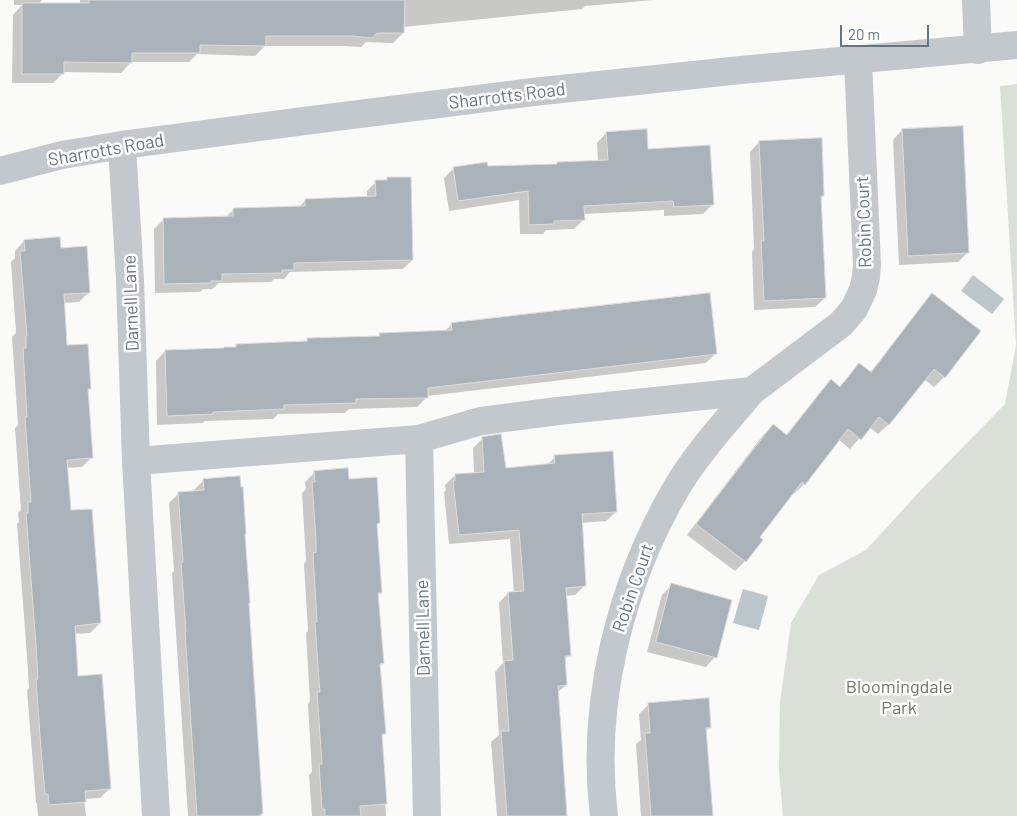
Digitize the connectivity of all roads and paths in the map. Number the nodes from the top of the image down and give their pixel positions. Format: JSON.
{"nodes":[{"id":1,"x":976,"y":0,"type":"edge"},
{"id":2,"x":1017,"y":46,"type":"edge"},
{"id":3,"x":978,"y":50,"type":"junction"},
{"id":4,"x":858,"y":60,"type":"junction"},
{"id":5,"x":122,"y":145,"type":"junction"},
{"id":6,"x":0,"y":171,"type":"edge"},
{"id":7,"x":752,"y":392,"type":"junction"},
{"id":8,"x":419,"y":439,"type":"junction"},
{"id":9,"x":136,"y":461,"type":"junction"},
{"id":10,"x":156,"y":816,"type":"edge"},
{"id":11,"x":428,"y":816,"type":"edge"},
{"id":12,"x":604,"y":816,"type":"edge"}],
"edges":[{"from":1,"to":3,"type":"street"},
{"from":2,"to":3,"type":"street","name":"Sharrotts Road"},
{"from":3,"to":4,"type":"street","name":"Sharrotts Road"},
{"from":4,"to":5,"type":"street","name":"Sharrotts Road"},
{"from":4,"to":7,"type":"street","name":"Robin Court"},
{"from":5,"to":6,"type":"street","name":"Sharrotts Road"},
{"from":5,"to":9,"type":"street","name":"Darnell Lane"},
{"from":7,"to":8,"type":"street"},
{"from":7,"to":12,"type":"street","name":"Robin Court"},
{"from":8,"to":9,"type":"street"},
{"from":8,"to":11,"type":"street","name":"Darnell Lane"},
{"from":9,"to":10,"type":"street","name":"Darnell Lane"}]}
